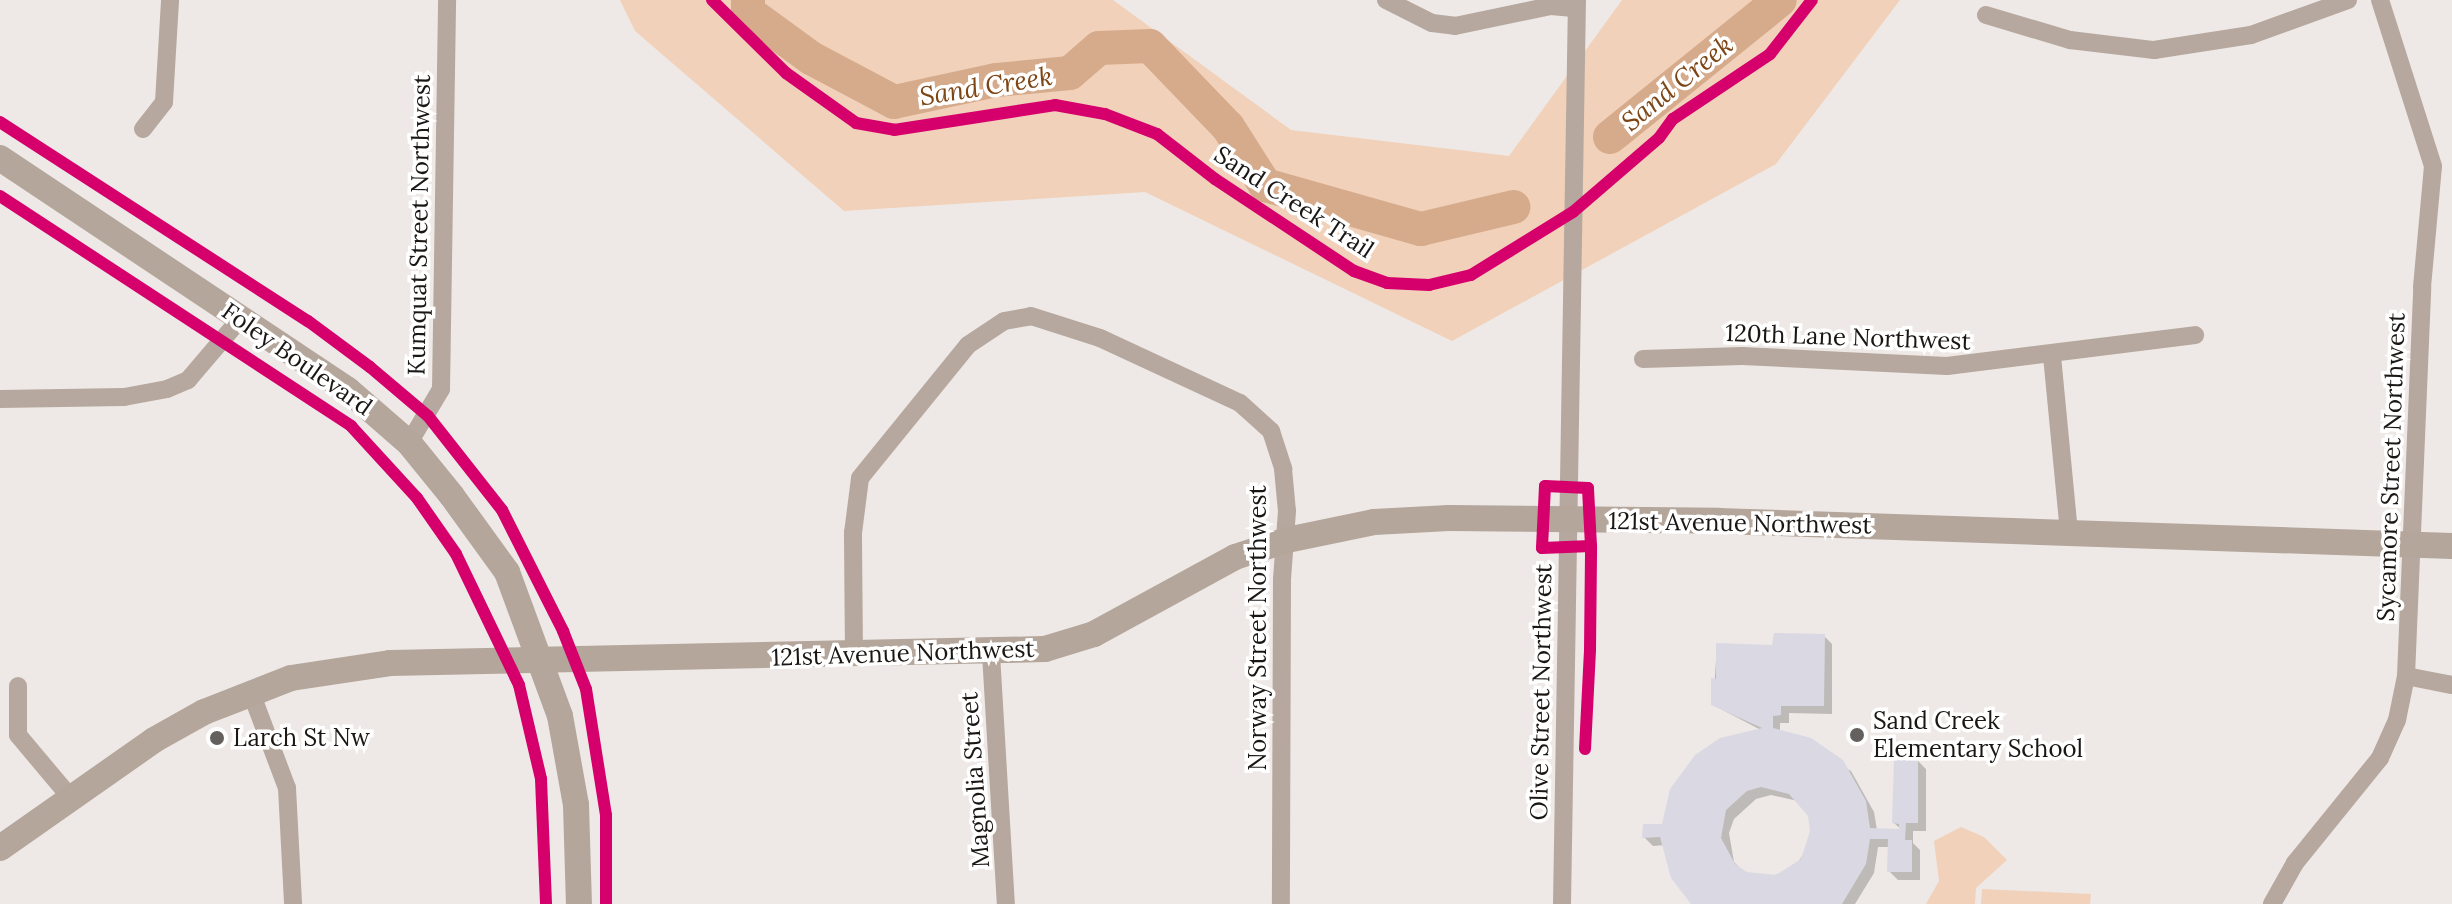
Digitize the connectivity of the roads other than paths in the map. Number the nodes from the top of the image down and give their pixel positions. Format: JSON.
{"nodes":[{"id":1,"x":170,"y":0,"type":"edge"},
{"id":2,"x":447,"y":0,"type":"edge"},
{"id":3,"x":1386,"y":0,"type":"edge"},
{"id":4,"x":2348,"y":0,"type":"edge"},
{"id":5,"x":2380,"y":0,"type":"edge"},
{"id":6,"x":1577,"y":4,"type":"edge"},
{"id":7,"x":1986,"y":15,"type":"dead end"},
{"id":8,"x":143,"y":129,"type":"dead end"},
{"id":9,"x":0,"y":158,"type":"edge"},
{"id":10,"x":241,"y":318,"type":"junction"},
{"id":11,"x":2195,"y":335,"type":"dead end"},
{"id":12,"x":2052,"y":356,"type":"junction"},
{"id":13,"x":1643,"y":359,"type":"dead end"},
{"id":14,"x":0,"y":399,"type":"edge"},
{"id":15,"x":409,"y":443,"type":"junction"},
{"id":16,"x":1566,"y":518,"type":"junction"},
{"id":17,"x":2069,"y":532,"type":"junction"},
{"id":18,"x":1287,"y":540,"type":"junction"},
{"id":19,"x":2413,"y":544,"type":"junction"},
{"id":20,"x":2452,"y":546,"type":"edge"},
{"id":21,"x":991,"y":654,"type":"junction"},
{"id":22,"x":854,"y":655,"type":"junction"},
{"id":23,"x":540,"y":660,"type":"junction"},
{"id":24,"x":2406,"y":676,"type":"junction"},
{"id":25,"x":2452,"y":685,"type":"edge"},
{"id":26,"x":18,"y":686,"type":"dead end"},
{"id":27,"x":252,"y":695,"type":"junction"},
{"id":28,"x":70,"y":797,"type":"junction"},
{"id":29,"x":0,"y":848,"type":"edge"},
{"id":30,"x":293,"y":904,"type":"edge"},
{"id":31,"x":579,"y":904,"type":"edge"},
{"id":32,"x":1006,"y":904,"type":"edge"},
{"id":33,"x":1281,"y":904,"type":"edge"},
{"id":34,"x":1562,"y":904,"type":"edge"},
{"id":35,"x":2272,"y":904,"type":"edge"}],
"edges":[{"from":1,"to":8,"type":"street"},
{"from":2,"to":15,"type":"street","name":"Kumquat Street Northwest"},
{"from":3,"to":6,"type":"street"},
{"from":4,"to":7,"type":"street"},
{"from":5,"to":19,"type":"street","name":"Sycamore Street Northwest"},
{"from":6,"to":16,"type":"street","name":"Olive Street Northwest"},
{"from":9,"to":10,"type":"street","name":"Foley Boulevard"},
{"from":10,"to":14,"type":"street"},
{"from":10,"to":15,"type":"street","name":"Foley Boulevard"},
{"from":11,"to":12,"type":"street","name":"120th Lane Northwest"},
{"from":12,"to":13,"type":"street","name":"120th Lane Northwest"},
{"from":12,"to":17,"type":"street"},
{"from":15,"to":23,"type":"street","name":"Foley Boulevard"},
{"from":16,"to":17,"type":"street","name":"121st Avenue Northwest"},
{"from":16,"to":18,"type":"street","name":"121st Avenue Northwest"},
{"from":16,"to":34,"type":"street","name":"Olive Street Northwest"},
{"from":17,"to":19,"type":"street","name":"121st Avenue Northwest"},
{"from":18,"to":21,"type":"street","name":"121st Avenue Northwest"},
{"from":18,"to":22,"type":"street","name":"Norway Street Northwest"},
{"from":18,"to":33,"type":"street","name":"Norway Street Northwest"},
{"from":19,"to":20,"type":"street","name":"121st Avenue Northwest"},
{"from":19,"to":24,"type":"street","name":"Sycamore Street Northwest"},
{"from":21,"to":22,"type":"street","name":"121st Avenue Northwest"},
{"from":21,"to":32,"type":"street","name":"Magnolia Street"},
{"from":22,"to":23,"type":"street","name":"121st Avenue Northwest"},
{"from":23,"to":27,"type":"street","name":"121st Avenue Northwest"},
{"from":23,"to":31,"type":"street","name":"Foley Boulevard"},
{"from":24,"to":25,"type":"street"},
{"from":24,"to":35,"type":"street","name":"Sycamore Street Northwest"},
{"from":26,"to":28,"type":"street"},
{"from":27,"to":28,"type":"street","name":"121st Avenue Northwest"},
{"from":27,"to":30,"type":"street"},
{"from":28,"to":29,"type":"street","name":"121st Avenue Northwest"}]}
